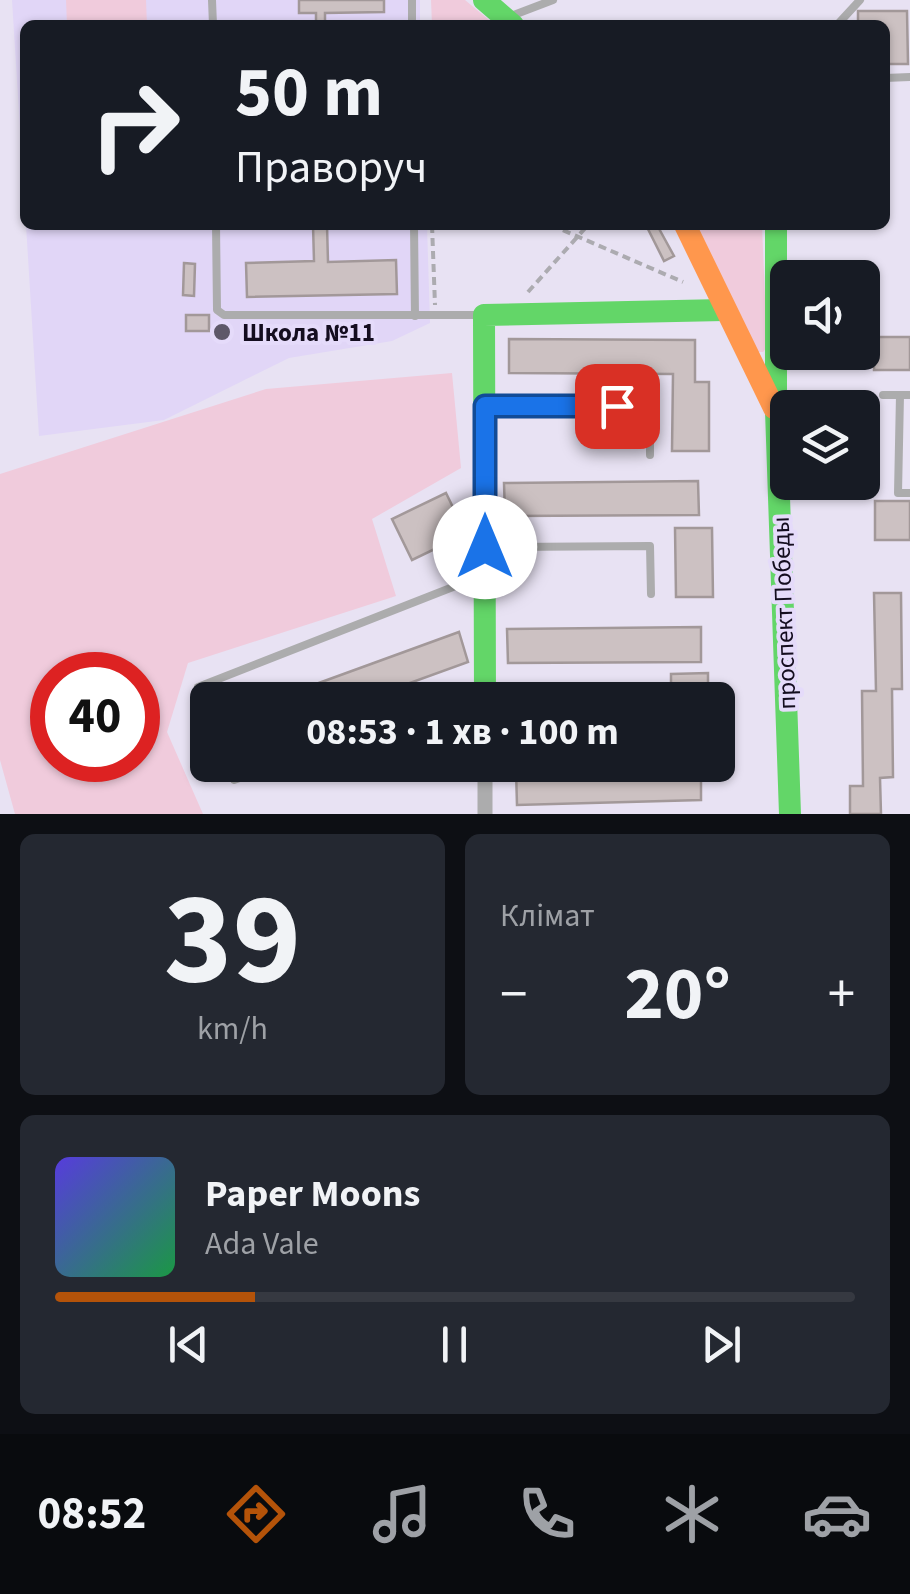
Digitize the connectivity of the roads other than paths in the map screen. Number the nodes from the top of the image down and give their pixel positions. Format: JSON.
{"nodes":[{"id":1,"x":484,"y":0,"type":"edge"},
{"id":2,"x":553,"y":0,"type":"edge"},
{"id":3,"x":860,"y":0,"type":"edge"},
{"id":4,"x":507,"y":20,"type":"edge"},
{"id":5,"x":513,"y":20,"type":"edge"},
{"id":6,"x":842,"y":20,"type":"edge"},
{"id":7,"x":216,"y":230,"type":"edge"},
{"id":8,"x":414,"y":230,"type":"edge"},
{"id":9,"x":686,"y":230,"type":"edge"},
{"id":10,"x":776,"y":230,"type":"edge"},
{"id":11,"x":724,"y":310,"type":"junction"},
{"id":12,"x":484,"y":315,"type":"junction"},
{"id":13,"x":415,"y":316,"type":"junction"},
{"id":14,"x":776,"y":390,"type":"edge"},
{"id":15,"x":882,"y":395,"type":"dead end"},
{"id":16,"x":905,"y":395,"type":"edge"},
{"id":17,"x":770,"y":400,"type":"edge"},
{"id":18,"x":485,"y":406,"type":"junction"},
{"id":19,"x":650,"y":456,"type":"dead end"},
{"id":20,"x":910,"y":493,"type":"edge"},
{"id":21,"x":779,"y":500,"type":"edge"},
{"id":22,"x":485,"y":547,"type":"junction"},
{"id":23,"x":485,"y":574,"type":"junction"},
{"id":24,"x":651,"y":594,"type":"dead end"},
{"id":25,"x":211,"y":682,"type":"edge"},
{"id":26,"x":485,"y":682,"type":"edge"},
{"id":27,"x":485,"y":782,"type":"edge"},
{"id":28,"x":485,"y":814,"type":"edge"},
{"id":29,"x":790,"y":814,"type":"edge"}],
"edges":[{"from":1,"to":4,"type":"street"},
{"from":2,"to":5,"type":"lane"},
{"from":3,"to":6,"type":"lane"},
{"from":7,"to":13,"type":"lane"},
{"from":8,"to":13,"type":"lane"},
{"from":9,"to":11,"type":"street","name":"проспект Победы"},
{"from":10,"to":14,"type":"street","name":"проспект Победы"},
{"from":11,"to":12,"type":"street"},
{"from":11,"to":17,"type":"street","name":"проспект Победы"},
{"from":12,"to":13,"type":"lane"},
{"from":12,"to":18,"type":"street"},
{"from":15,"to":16,"type":"lane"},
{"from":16,"to":20,"type":"lane"},
{"from":18,"to":19,"type":"lane"},
{"from":18,"to":22,"type":"street"},
{"from":21,"to":29,"type":"street","name":"проспект Победы"},
{"from":22,"to":23,"type":"street"},
{"from":22,"to":24,"type":"lane"},
{"from":23,"to":25,"type":"lane"},
{"from":23,"to":26,"type":"street"},
{"from":27,"to":28,"type":"street"}]}
